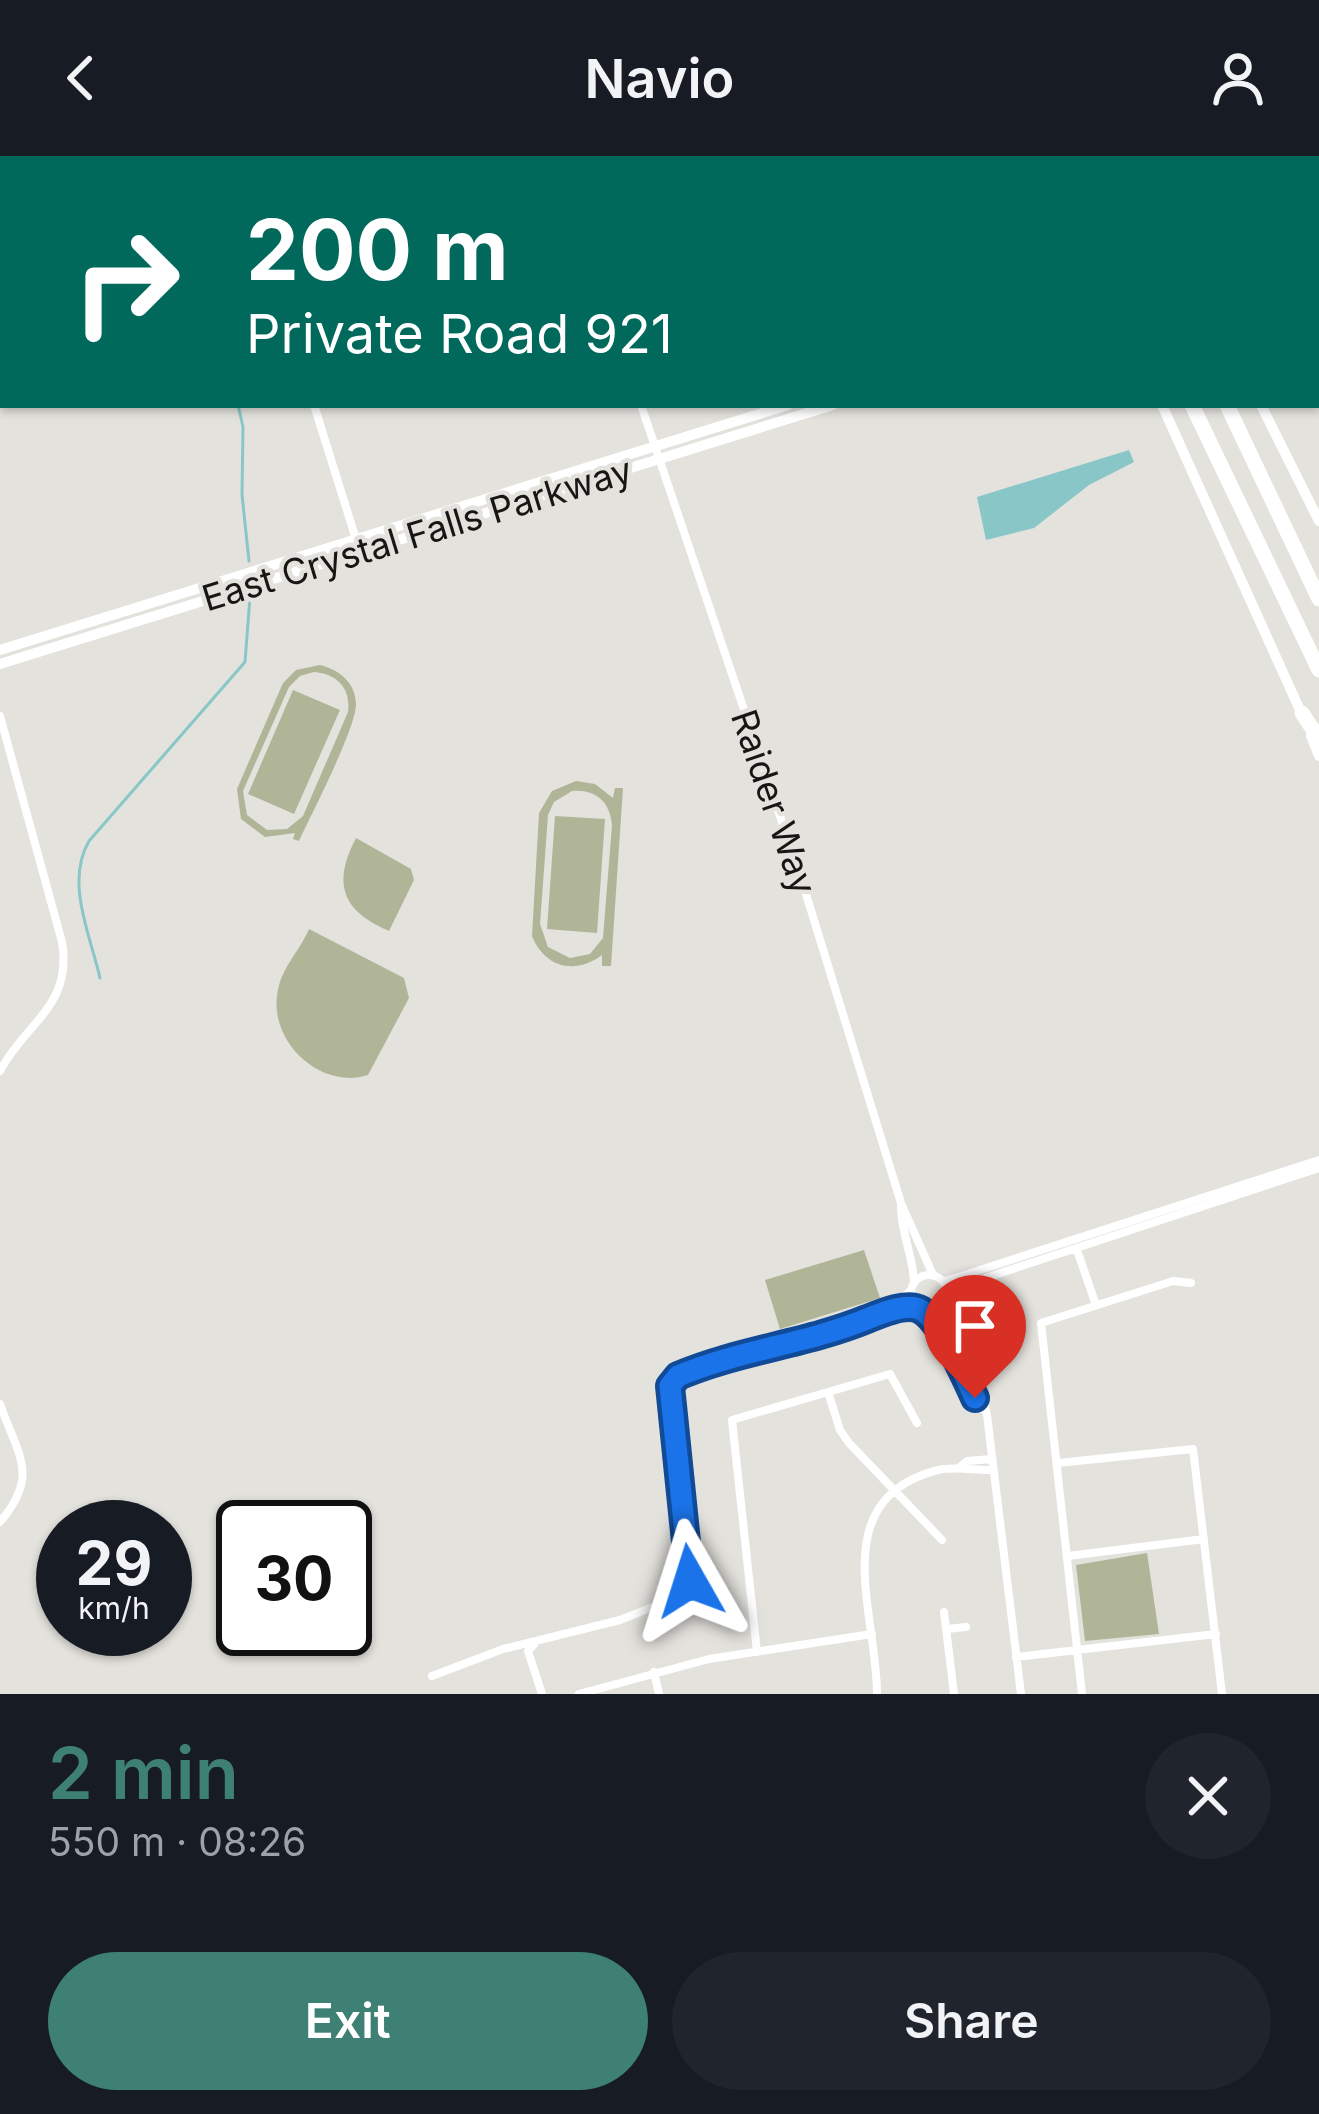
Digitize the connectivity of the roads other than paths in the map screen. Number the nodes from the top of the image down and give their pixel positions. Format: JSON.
{"nodes":[{"id":1,"x":315,"y":408,"type":"edge"},
{"id":2,"x":642,"y":408,"type":"edge"},
{"id":3,"x":812,"y":408,"type":"edge"},
{"id":4,"x":1163,"y":408,"type":"edge"},
{"id":5,"x":1193,"y":408,"type":"edge"},
{"id":6,"x":1228,"y":408,"type":"edge"},
{"id":7,"x":1262,"y":408,"type":"edge"},
{"id":8,"x":762,"y":415,"type":"edge"},
{"id":9,"x":655,"y":453,"type":"junction"},
{"id":10,"x":1319,"y":521,"type":"edge"},
{"id":11,"x":357,"y":545,"type":"junction"},
{"id":12,"x":204,"y":586,"type":"junction"},
{"id":13,"x":211,"y":598,"type":"junction"},
{"id":14,"x":1319,"y":599,"type":"edge"},
{"id":15,"x":0,"y":650,"type":"edge"},
{"id":16,"x":0,"y":664,"type":"edge"},
{"id":17,"x":1319,"y":670,"type":"edge"},
{"id":18,"x":1302,"y":713,"type":"junction"},
{"id":19,"x":0,"y":716,"type":"edge"},
{"id":20,"x":1319,"y":740,"type":"edge"},
{"id":21,"x":1319,"y":756,"type":"edge"},
{"id":22,"x":0,"y":1071,"type":"edge"},
{"id":23,"x":1319,"y":1164,"type":"edge"},
{"id":24,"x":902,"y":1203,"type":"junction"},
{"id":25,"x":1075,"y":1245,"type":"junction"},
{"id":26,"x":933,"y":1275,"type":"junction"},
{"id":27,"x":943,"y":1282,"type":"junction"},
{"id":28,"x":1191,"y":1283,"type":"dead end"},
{"id":29,"x":912,"y":1286,"type":"junction"},
{"id":30,"x":945,"y":1300,"type":"junction"},
{"id":31,"x":1096,"y":1305,"type":"junction"},
{"id":32,"x":915,"y":1306,"type":"junction"},
{"id":33,"x":886,"y":1312,"type":"junction"},
{"id":34,"x":926,"y":1312,"type":"junction"},
{"id":35,"x":828,"y":1392,"type":"junction"},
{"id":36,"x":0,"y":1404,"type":"edge"},
{"id":37,"x":987,"y":1415,"type":"junction"},
{"id":38,"x":917,"y":1423,"type":"dead end"},
{"id":39,"x":1057,"y":1463,"type":"junction"},
{"id":40,"x":993,"y":1464,"type":"junction"},
{"id":41,"x":893,"y":1493,"type":"junction"},
{"id":42,"x":0,"y":1522,"type":"edge"},
{"id":43,"x":1204,"y":1539,"type":"junction"},
{"id":44,"x":942,"y":1540,"type":"dead end"},
{"id":45,"x":1068,"y":1556,"type":"junction"},
{"id":46,"x":944,"y":1612,"type":"dead end"},
{"id":47,"x":966,"y":1627,"type":"dead end"},
{"id":48,"x":946,"y":1629,"type":"junction"},
{"id":49,"x":872,"y":1634,"type":"junction"},
{"id":50,"x":1216,"y":1634,"type":"junction"},
{"id":51,"x":539,"y":1639,"type":"junction"},
{"id":52,"x":1078,"y":1650,"type":"junction"},
{"id":53,"x":757,"y":1652,"type":"junction"},
{"id":54,"x":1016,"y":1657,"type":"junction"},
{"id":55,"x":654,"y":1672,"type":"junction"},
{"id":56,"x":432,"y":1676,"type":"dead end"},
{"id":57,"x":542,"y":1694,"type":"edge"},
{"id":58,"x":579,"y":1694,"type":"edge"},
{"id":59,"x":659,"y":1694,"type":"edge"},
{"id":60,"x":877,"y":1694,"type":"edge"},
{"id":61,"x":954,"y":1694,"type":"edge"},
{"id":62,"x":1021,"y":1694,"type":"edge"},
{"id":63,"x":1082,"y":1694,"type":"edge"},
{"id":64,"x":1222,"y":1694,"type":"edge"}],
"edges":[{"from":1,"to":11,"type":"street"},
{"from":2,"to":9,"type":"street","name":"Raider Way"},
{"from":3,"to":8,"type":"main road","name":"East Crystal Falls Parkway"},
{"from":4,"to":18,"type":"main road"},
{"from":5,"to":17,"type":"highway"},
{"from":6,"to":14,"type":"highway"},
{"from":7,"to":10,"type":"main road"},
{"from":8,"to":9,"type":"main road","name":"East Crystal Falls Parkway"},
{"from":9,"to":11,"type":"main road","name":"East Crystal Falls Parkway"},
{"from":9,"to":24,"type":"street","name":"Raider Way"},
{"from":11,"to":12,"type":"main road","name":"East Crystal Falls Parkway"},
{"from":11,"to":13,"type":"main road","name":"East Crystal Falls Parkway"},
{"from":12,"to":13,"type":"main road"},
{"from":12,"to":15,"type":"main road","name":"East Crystal Falls Parkway"},
{"from":13,"to":16,"type":"main road","name":"East Crystal Falls Parkway"},
{"from":18,"to":20,"type":"highway"},
{"from":18,"to":21,"type":"main road"},
{"from":19,"to":22,"type":"street"},
{"from":23,"to":25,"type":"street"},
{"from":24,"to":26,"type":"street","name":"Raider Way"},
{"from":24,"to":29,"type":"street","name":"Raider Way"},
{"from":25,"to":27,"type":"street"},
{"from":25,"to":30,"type":"street"},
{"from":25,"to":31,"type":"street"},
{"from":26,"to":27,"type":"street"},
{"from":26,"to":29,"type":"street"},
{"from":27,"to":30,"type":"street"},
{"from":28,"to":31,"type":"street"},
{"from":29,"to":32,"type":"street"},
{"from":29,"to":33,"type":"street"},
{"from":30,"to":34,"type":"street"},
{"from":30,"to":37,"type":"street"},
{"from":31,"to":39,"type":"street"},
{"from":32,"to":33,"type":"street"},
{"from":32,"to":34,"type":"street"},
{"from":33,"to":51,"type":"street"},
{"from":34,"to":37,"type":"street"},
{"from":35,"to":38,"type":"street"},
{"from":35,"to":41,"type":"street"},
{"from":35,"to":53,"type":"street"},
{"from":36,"to":42,"type":"street"},
{"from":37,"to":40,"type":"street"},
{"from":39,"to":43,"type":"street"},
{"from":39,"to":45,"type":"street"},
{"from":40,"to":41,"type":"street"},
{"from":40,"to":54,"type":"street"},
{"from":41,"to":44,"type":"street"},
{"from":41,"to":49,"type":"street"},
{"from":43,"to":45,"type":"street"},
{"from":43,"to":50,"type":"street"},
{"from":45,"to":52,"type":"street"},
{"from":46,"to":48,"type":"street"},
{"from":47,"to":48,"type":"street"},
{"from":48,"to":61,"type":"street"},
{"from":49,"to":53,"type":"street"},
{"from":49,"to":60,"type":"street"},
{"from":50,"to":52,"type":"street"},
{"from":50,"to":64,"type":"street"},
{"from":51,"to":56,"type":"street"},
{"from":51,"to":57,"type":"street"},
{"from":52,"to":54,"type":"street"},
{"from":52,"to":63,"type":"street"},
{"from":53,"to":55,"type":"street"},
{"from":54,"to":62,"type":"street"},
{"from":55,"to":58,"type":"street"},
{"from":55,"to":59,"type":"street"}]}
